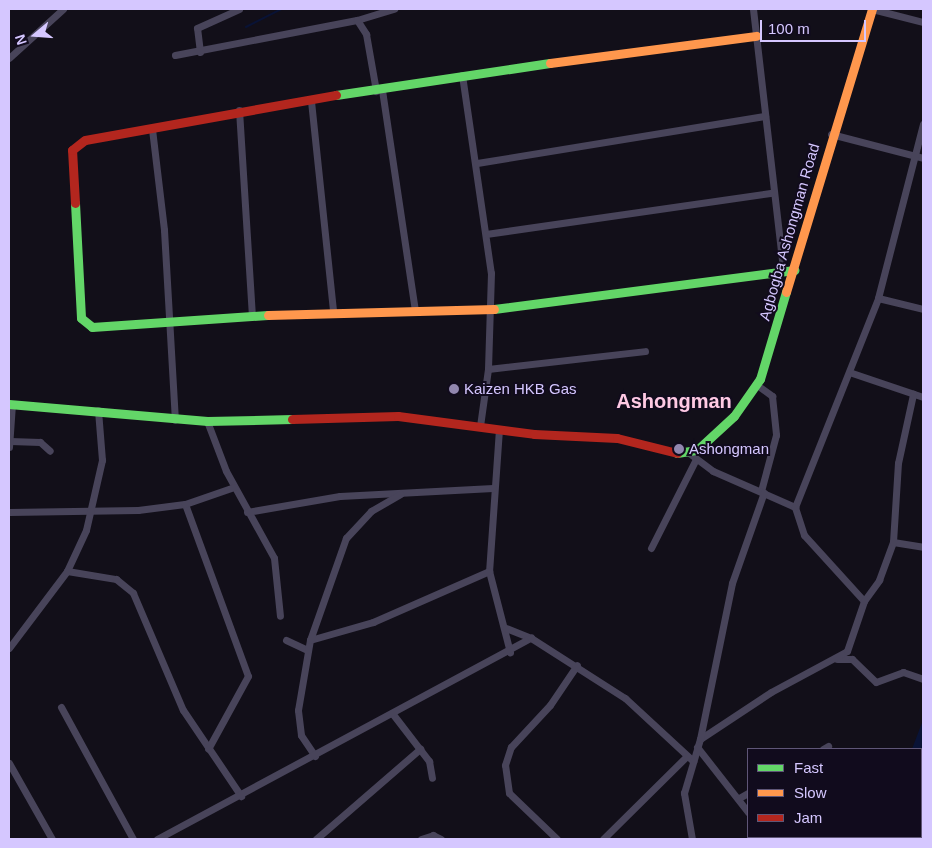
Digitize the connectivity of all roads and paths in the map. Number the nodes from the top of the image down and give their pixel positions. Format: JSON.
{"nodes":[{"id":1,"x":62,"y":9,"type":"edge"},
{"id":2,"x":240,"y":9,"type":"edge"},
{"id":3,"x":394,"y":9,"type":"edge"},
{"id":4,"x":752,"y":9,"type":"edge"},
{"id":5,"x":872,"y":9,"type":"edge"},
{"id":6,"x":357,"y":20,"type":"junction"},
{"id":7,"x":923,"y":22,"type":"edge"},
{"id":8,"x":756,"y":36,"type":"junction"},
{"id":9,"x":200,"y":52,"type":"junction"},
{"id":10,"x":175,"y":55,"type":"dead end"},
{"id":11,"x":9,"y":58,"type":"edge"},
{"id":12,"x":462,"y":75,"type":"junction"},
{"id":13,"x":379,"y":90,"type":"junction"},
{"id":14,"x":311,"y":101,"type":"junction"},
{"id":15,"x":239,"y":110,"type":"junction"},
{"id":16,"x":765,"y":116,"type":"junction"},
{"id":17,"x":923,"y":124,"type":"edge"},
{"id":18,"x":152,"y":129,"type":"junction"},
{"id":19,"x":831,"y":134,"type":"junction"},
{"id":20,"x":914,"y":156,"type":"junction"},
{"id":21,"x":923,"y":158,"type":"edge"},
{"id":22,"x":477,"y":163,"type":"junction"},
{"id":23,"x":772,"y":193,"type":"junction"},
{"id":24,"x":486,"y":234,"type":"junction"},
{"id":25,"x":783,"y":270,"type":"junction"},
{"id":26,"x":794,"y":270,"type":"junction"},
{"id":27,"x":878,"y":298,"type":"junction"},
{"id":28,"x":490,"y":309,"type":"junction"},
{"id":29,"x":923,"y":309,"type":"edge"},
{"id":30,"x":415,"y":310,"type":"junction"},
{"id":31,"x":333,"y":311,"type":"junction"},
{"id":32,"x":252,"y":317,"type":"junction"},
{"id":33,"x":170,"y":322,"type":"junction"},
{"id":34,"x":645,"y":351,"type":"dead end"},
{"id":35,"x":488,"y":369,"type":"junction"},
{"id":36,"x":852,"y":373,"type":"junction"},
{"id":37,"x":757,"y":385,"type":"junction"},
{"id":38,"x":913,"y":394,"type":"junction"},
{"id":39,"x":923,"y":396,"type":"edge"},
{"id":40,"x":11,"y":404,"type":"edge"},
{"id":41,"x":98,"y":410,"type":"junction"},
{"id":42,"x":175,"y":420,"type":"junction"},
{"id":43,"x":207,"y":421,"type":"junction"},
{"id":44,"x":480,"y":426,"type":"junction"},
{"id":45,"x":499,"y":429,"type":"junction"},
{"id":46,"x":10,"y":444,"type":"edge"},
{"id":47,"x":50,"y":451,"type":"dead end"},
{"id":48,"x":693,"y":456,"type":"junction"},
{"id":49,"x":234,"y":487,"type":"junction"},
{"id":50,"x":493,"y":488,"type":"junction"},
{"id":51,"x":763,"y":492,"type":"junction"},
{"id":52,"x":401,"y":494,"type":"junction"},
{"id":53,"x":185,"y":504,"type":"junction"},
{"id":54,"x":795,"y":507,"type":"junction"},
{"id":55,"x":9,"y":512,"type":"edge"},
{"id":56,"x":247,"y":512,"type":"junction"},
{"id":57,"x":92,"y":513,"type":"junction"},
{"id":58,"x":893,"y":542,"type":"junction"},
{"id":59,"x":923,"y":547,"type":"edge"},
{"id":60,"x":651,"y":548,"type":"dead end"},
{"id":61,"x":67,"y":571,"type":"junction"},
{"id":62,"x":489,"y":571,"type":"junction"},
{"id":63,"x":864,"y":601,"type":"junction"},
{"id":64,"x":280,"y":616,"type":"dead end"},
{"id":65,"x":506,"y":628,"type":"junction"},
{"id":66,"x":531,"y":638,"type":"junction"},
{"id":67,"x":286,"y":640,"type":"dead end"},
{"id":68,"x":310,"y":640,"type":"junction"},
{"id":69,"x":9,"y":648,"type":"edge"},
{"id":70,"x":308,"y":650,"type":"junction"},
{"id":71,"x":510,"y":652,"type":"junction"},
{"id":72,"x":835,"y":659,"type":"junction"},
{"id":73,"x":577,"y":665,"type":"junction"},
{"id":74,"x":923,"y":679,"type":"edge"},
{"id":75,"x":62,"y":707,"type":"dead end"},
{"id":76,"x":392,"y":713,"type":"junction"},
{"id":77,"x":700,"y":739,"type":"junction"},
{"id":78,"x":697,"y":747,"type":"junction"},
{"id":79,"x":420,"y":749,"type":"junction"},
{"id":80,"x":208,"y":750,"type":"junction"},
{"id":81,"x":315,"y":756,"type":"junction"},
{"id":82,"x":690,"y":759,"type":"junction"},
{"id":83,"x":9,"y":763,"type":"edge"},
{"id":84,"x":432,"y":778,"type":"dead end"},
{"id":85,"x":747,"y":794,"type":"edge"},
{"id":86,"x":241,"y":796,"type":"junction"},
{"id":87,"x":739,"y":798,"type":"junction"},
{"id":88,"x":747,"y":810,"type":"edge"},
{"id":89,"x":52,"y":839,"type":"edge"},
{"id":90,"x":133,"y":839,"type":"edge"},
{"id":91,"x":157,"y":839,"type":"edge"},
{"id":92,"x":316,"y":839,"type":"edge"},
{"id":93,"x":421,"y":839,"type":"edge"},
{"id":94,"x":441,"y":839,"type":"edge"},
{"id":95,"x":557,"y":839,"type":"edge"},
{"id":96,"x":603,"y":839,"type":"edge"},
{"id":97,"x":692,"y":839,"type":"edge"}],
"edges":[{"from":1,"to":11,"type":"street"},
{"from":2,"to":9,"type":"street"},
{"from":3,"to":6,"type":"street"},
{"from":4,"to":8,"type":"street"},
{"from":5,"to":7,"type":"street"},
{"from":5,"to":19,"type":"street","name":"Agbogba Ashongman Road"},
{"from":6,"to":9,"type":"street"},
{"from":6,"to":13,"type":"street"},
{"from":8,"to":12,"type":"street"},
{"from":8,"to":16,"type":"street"},
{"from":9,"to":10,"type":"street"},
{"from":12,"to":13,"type":"street"},
{"from":12,"to":22,"type":"street"},
{"from":13,"to":14,"type":"street"},
{"from":13,"to":30,"type":"street"},
{"from":14,"to":15,"type":"street"},
{"from":14,"to":31,"type":"street"},
{"from":15,"to":18,"type":"street"},
{"from":15,"to":32,"type":"street"},
{"from":16,"to":22,"type":"street"},
{"from":16,"to":23,"type":"street"},
{"from":17,"to":20,"type":"street"},
{"from":18,"to":33,"type":"street"},
{"from":18,"to":33,"type":"street"},
{"from":19,"to":20,"type":"street"},
{"from":19,"to":26,"type":"street","name":"Agbogba Ashongman Road"},
{"from":20,"to":21,"type":"street"},
{"from":20,"to":27,"type":"street"},
{"from":22,"to":24,"type":"street"},
{"from":23,"to":24,"type":"street"},
{"from":23,"to":25,"type":"street"},
{"from":24,"to":28,"type":"street"},
{"from":25,"to":26,"type":"street"},
{"from":25,"to":28,"type":"street"},
{"from":26,"to":37,"type":"street","name":"Agbogba Ashongman Road"},
{"from":27,"to":29,"type":"street"},
{"from":27,"to":36,"type":"street"},
{"from":28,"to":30,"type":"street"},
{"from":28,"to":35,"type":"street"},
{"from":30,"to":31,"type":"street"},
{"from":31,"to":32,"type":"street"},
{"from":32,"to":33,"type":"street"},
{"from":33,"to":42,"type":"street"},
{"from":34,"to":35,"type":"street"},
{"from":35,"to":44,"type":"street"},
{"from":36,"to":38,"type":"street"},
{"from":36,"to":54,"type":"street"},
{"from":37,"to":48,"type":"street","name":"Agbogba Ashongman Road"},
{"from":37,"to":51,"type":"street"},
{"from":38,"to":39,"type":"street"},
{"from":38,"to":58,"type":"street"},
{"from":40,"to":41,"type":"street"},
{"from":40,"to":46,"type":"street"},
{"from":41,"to":42,"type":"street"},
{"from":41,"to":57,"type":"street"},
{"from":42,"to":43,"type":"street"},
{"from":43,"to":44,"type":"street"},
{"from":43,"to":49,"type":"street"},
{"from":44,"to":45,"type":"street"},
{"from":45,"to":48,"type":"street"},
{"from":45,"to":50,"type":"street"},
{"from":46,"to":47,"type":"street"},
{"from":48,"to":51,"type":"street"},
{"from":48,"to":60,"type":"street"},
{"from":49,"to":53,"type":"street"},
{"from":49,"to":56,"type":"street"},
{"from":50,"to":52,"type":"street"},
{"from":50,"to":62,"type":"street"},
{"from":51,"to":54,"type":"street"},
{"from":51,"to":77,"type":"street"},
{"from":52,"to":56,"type":"street"},
{"from":52,"to":68,"type":"street"},
{"from":53,"to":57,"type":"street"},
{"from":53,"to":80,"type":"street"},
{"from":54,"to":63,"type":"street"},
{"from":55,"to":57,"type":"street"},
{"from":56,"to":64,"type":"street"},
{"from":57,"to":61,"type":"street"},
{"from":58,"to":59,"type":"street"},
{"from":58,"to":63,"type":"street"},
{"from":61,"to":69,"type":"street"},
{"from":61,"to":80,"type":"street"},
{"from":62,"to":65,"type":"street"},
{"from":62,"to":68,"type":"street"},
{"from":63,"to":72,"type":"street"},
{"from":65,"to":66,"type":"street"},
{"from":65,"to":71,"type":"street"},
{"from":66,"to":71,"type":"street"},
{"from":66,"to":73,"type":"street"},
{"from":67,"to":70,"type":"street"},
{"from":68,"to":70,"type":"street"},
{"from":70,"to":81,"type":"street"},
{"from":71,"to":76,"type":"street"},
{"from":72,"to":74,"type":"street"},
{"from":72,"to":77,"type":"street"},
{"from":73,"to":82,"type":"street"},
{"from":73,"to":95,"type":"street"},
{"from":75,"to":90,"type":"street"},
{"from":76,"to":79,"type":"street"},
{"from":76,"to":81,"type":"street"},
{"from":77,"to":78,"type":"street"},
{"from":78,"to":82,"type":"street"},
{"from":78,"to":87,"type":"street"},
{"from":79,"to":84,"type":"street"},
{"from":79,"to":92,"type":"street"},
{"from":80,"to":86,"type":"street"},
{"from":81,"to":86,"type":"street"},
{"from":82,"to":96,"type":"street"},
{"from":82,"to":97,"type":"street"},
{"from":83,"to":89,"type":"street"},
{"from":85,"to":87,"type":"street"},
{"from":86,"to":91,"type":"street"},
{"from":87,"to":88,"type":"street"},
{"from":93,"to":94,"type":"street"}]}
